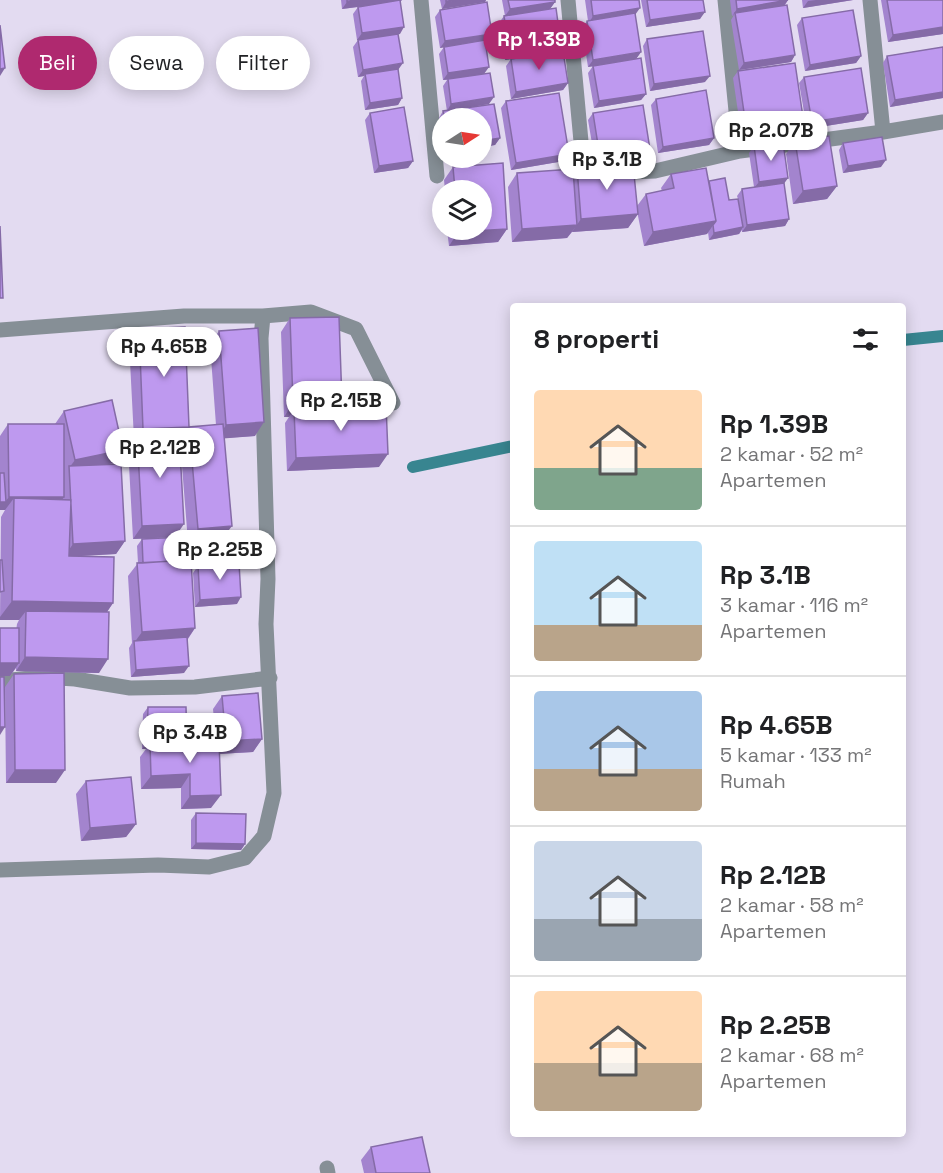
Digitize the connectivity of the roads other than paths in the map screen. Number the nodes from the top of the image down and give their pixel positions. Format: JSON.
{"nodes":[{"id":1,"x":421,"y":0,"type":"edge"},
{"id":2,"x":568,"y":0,"type":"edge"},
{"id":3,"x":724,"y":0,"type":"edge"},
{"id":4,"x":870,"y":0,"type":"edge"},
{"id":5,"x":943,"y":122,"type":"edge"},
{"id":6,"x":883,"y":132,"type":"junction"},
{"id":7,"x":740,"y":151,"type":"junction"},
{"id":8,"x":437,"y":176,"type":"dead end"},
{"id":9,"x":263,"y":316,"type":"junction"},
{"id":10,"x":0,"y":330,"type":"edge"},
{"id":11,"x":393,"y":403,"type":"dead end"},
{"id":12,"x":270,"y":678,"type":"junction"},
{"id":13,"x":0,"y":681,"type":"edge"},
{"id":14,"x":0,"y":870,"type":"edge"}],
"edges":[{"from":1,"to":8,"type":"street"},
{"from":2,"to":7,"type":"street"},
{"from":3,"to":7,"type":"street"},
{"from":4,"to":6,"type":"street"},
{"from":5,"to":6,"type":"street"},
{"from":6,"to":7,"type":"street"},
{"from":9,"to":10,"type":"street"},
{"from":9,"to":11,"type":"street"},
{"from":9,"to":12,"type":"street"},
{"from":12,"to":13,"type":"street"},
{"from":12,"to":14,"type":"street"}]}
